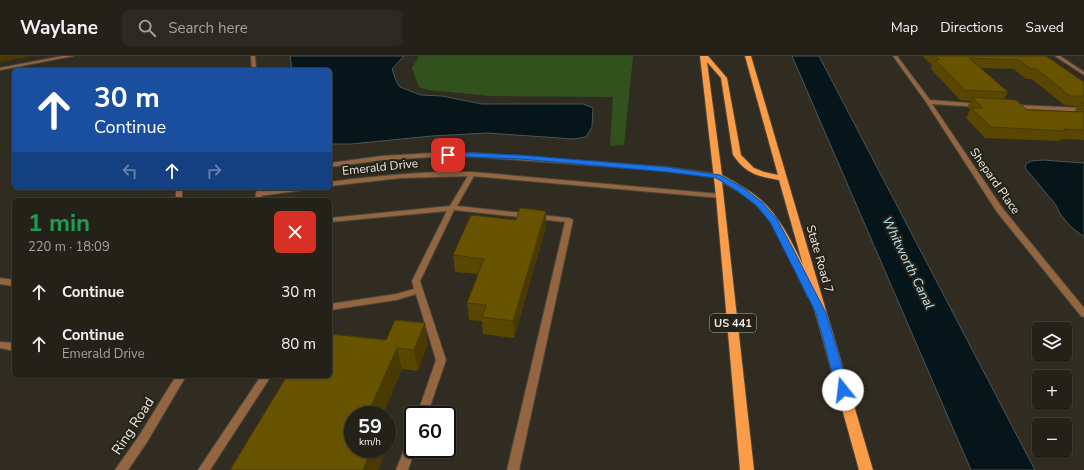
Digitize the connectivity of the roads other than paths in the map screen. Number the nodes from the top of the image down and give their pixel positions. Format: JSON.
{"nodes":[{"id":1,"x":71,"y":56,"type":"edge"},
{"id":2,"x":253,"y":56,"type":"edge"},
{"id":3,"x":704,"y":56,"type":"edge"},
{"id":4,"x":748,"y":56,"type":"edge"},
{"id":5,"x":894,"y":56,"type":"edge"},
{"id":6,"x":1057,"y":56,"type":"edge"},
{"id":7,"x":254,"y":68,"type":"edge"},
{"id":8,"x":0,"y":69,"type":"edge"},
{"id":9,"x":1084,"y":74,"type":"edge"},
{"id":10,"x":928,"y":102,"type":"junction"},
{"id":11,"x":985,"y":105,"type":"edge"},
{"id":12,"x":1008,"y":106,"type":"edge"},
{"id":13,"x":1084,"y":110,"type":"edge"},
{"id":14,"x":332,"y":165,"type":"edge"},
{"id":15,"x":472,"y":174,"type":"junction"},
{"id":16,"x":718,"y":176,"type":"junction"},
{"id":17,"x":783,"y":178,"type":"junction"},
{"id":18,"x":332,"y":184,"type":"edge"},
{"id":19,"x":289,"y":190,"type":"edge"},
{"id":20,"x":259,"y":194,"type":"edge"},
{"id":21,"x":720,"y":196,"type":"junction"},
{"id":22,"x":452,"y":208,"type":"junction"},
{"id":23,"x":332,"y":220,"type":"edge"},
{"id":24,"x":0,"y":281,"type":"edge"},
{"id":25,"x":12,"y":283,"type":"edge"},
{"id":26,"x":419,"y":290,"type":"junction"},
{"id":27,"x":332,"y":307,"type":"edge"},
{"id":28,"x":821,"y":313,"type":"junction"},
{"id":29,"x":1084,"y":314,"type":"edge"},
{"id":30,"x":0,"y":345,"type":"edge"},
{"id":31,"x":12,"y":347,"type":"edge"},
{"id":32,"x":180,"y":378,"type":"edge"},
{"id":33,"x":265,"y":378,"type":"edge"},
{"id":34,"x":425,"y":406,"type":"edge"},
{"id":35,"x":407,"y":458,"type":"edge"},
{"id":36,"x":121,"y":470,"type":"edge"},
{"id":37,"x":204,"y":470,"type":"edge"},
{"id":38,"x":402,"y":470,"type":"edge"},
{"id":39,"x":513,"y":470,"type":"edge"},
{"id":40,"x":747,"y":470,"type":"edge"},
{"id":41,"x":866,"y":470,"type":"edge"}],
"edges":[{"from":1,"to":8,"type":"street"},
{"from":2,"to":7,"type":"street"},
{"from":3,"to":16,"type":"main road","number":"US 441"},
{"from":3,"to":17,"type":"main road"},
{"from":4,"to":17,"type":"main road","name":"State Road 7"},
{"from":5,"to":10,"type":"street","name":"Shepard Place"},
{"from":6,"to":9,"type":"street"},
{"from":10,"to":11,"type":"street"},
{"from":10,"to":29,"type":"street","name":"Shepard Place"},
{"from":12,"to":13,"type":"street"},
{"from":14,"to":16,"type":"street","name":"Emerald Drive"},
{"from":15,"to":18,"type":"street","name":"Emerald Drive"},
{"from":15,"to":21,"type":"street","name":"Emerald Drive"},
{"from":15,"to":22,"type":"street"},
{"from":16,"to":21,"type":"main road","number":"US 441"},
{"from":16,"to":28,"type":"main road"},
{"from":17,"to":28,"type":"main road","name":"State Road 7"},
{"from":19,"to":20,"type":"street"},
{"from":21,"to":40,"type":"main road","number":"US 441"},
{"from":22,"to":23,"type":"street"},
{"from":22,"to":26,"type":"street"},
{"from":22,"to":39,"type":"street"},
{"from":24,"to":25,"type":"street"},
{"from":26,"to":27,"type":"street"},
{"from":26,"to":34,"type":"street"},
{"from":28,"to":41,"type":"main road","name":"State Road 7"},
{"from":30,"to":31,"type":"street"},
{"from":32,"to":36,"type":"street","name":"Ring Road"},
{"from":33,"to":37,"type":"street"},
{"from":35,"to":38,"type":"street"}]}
